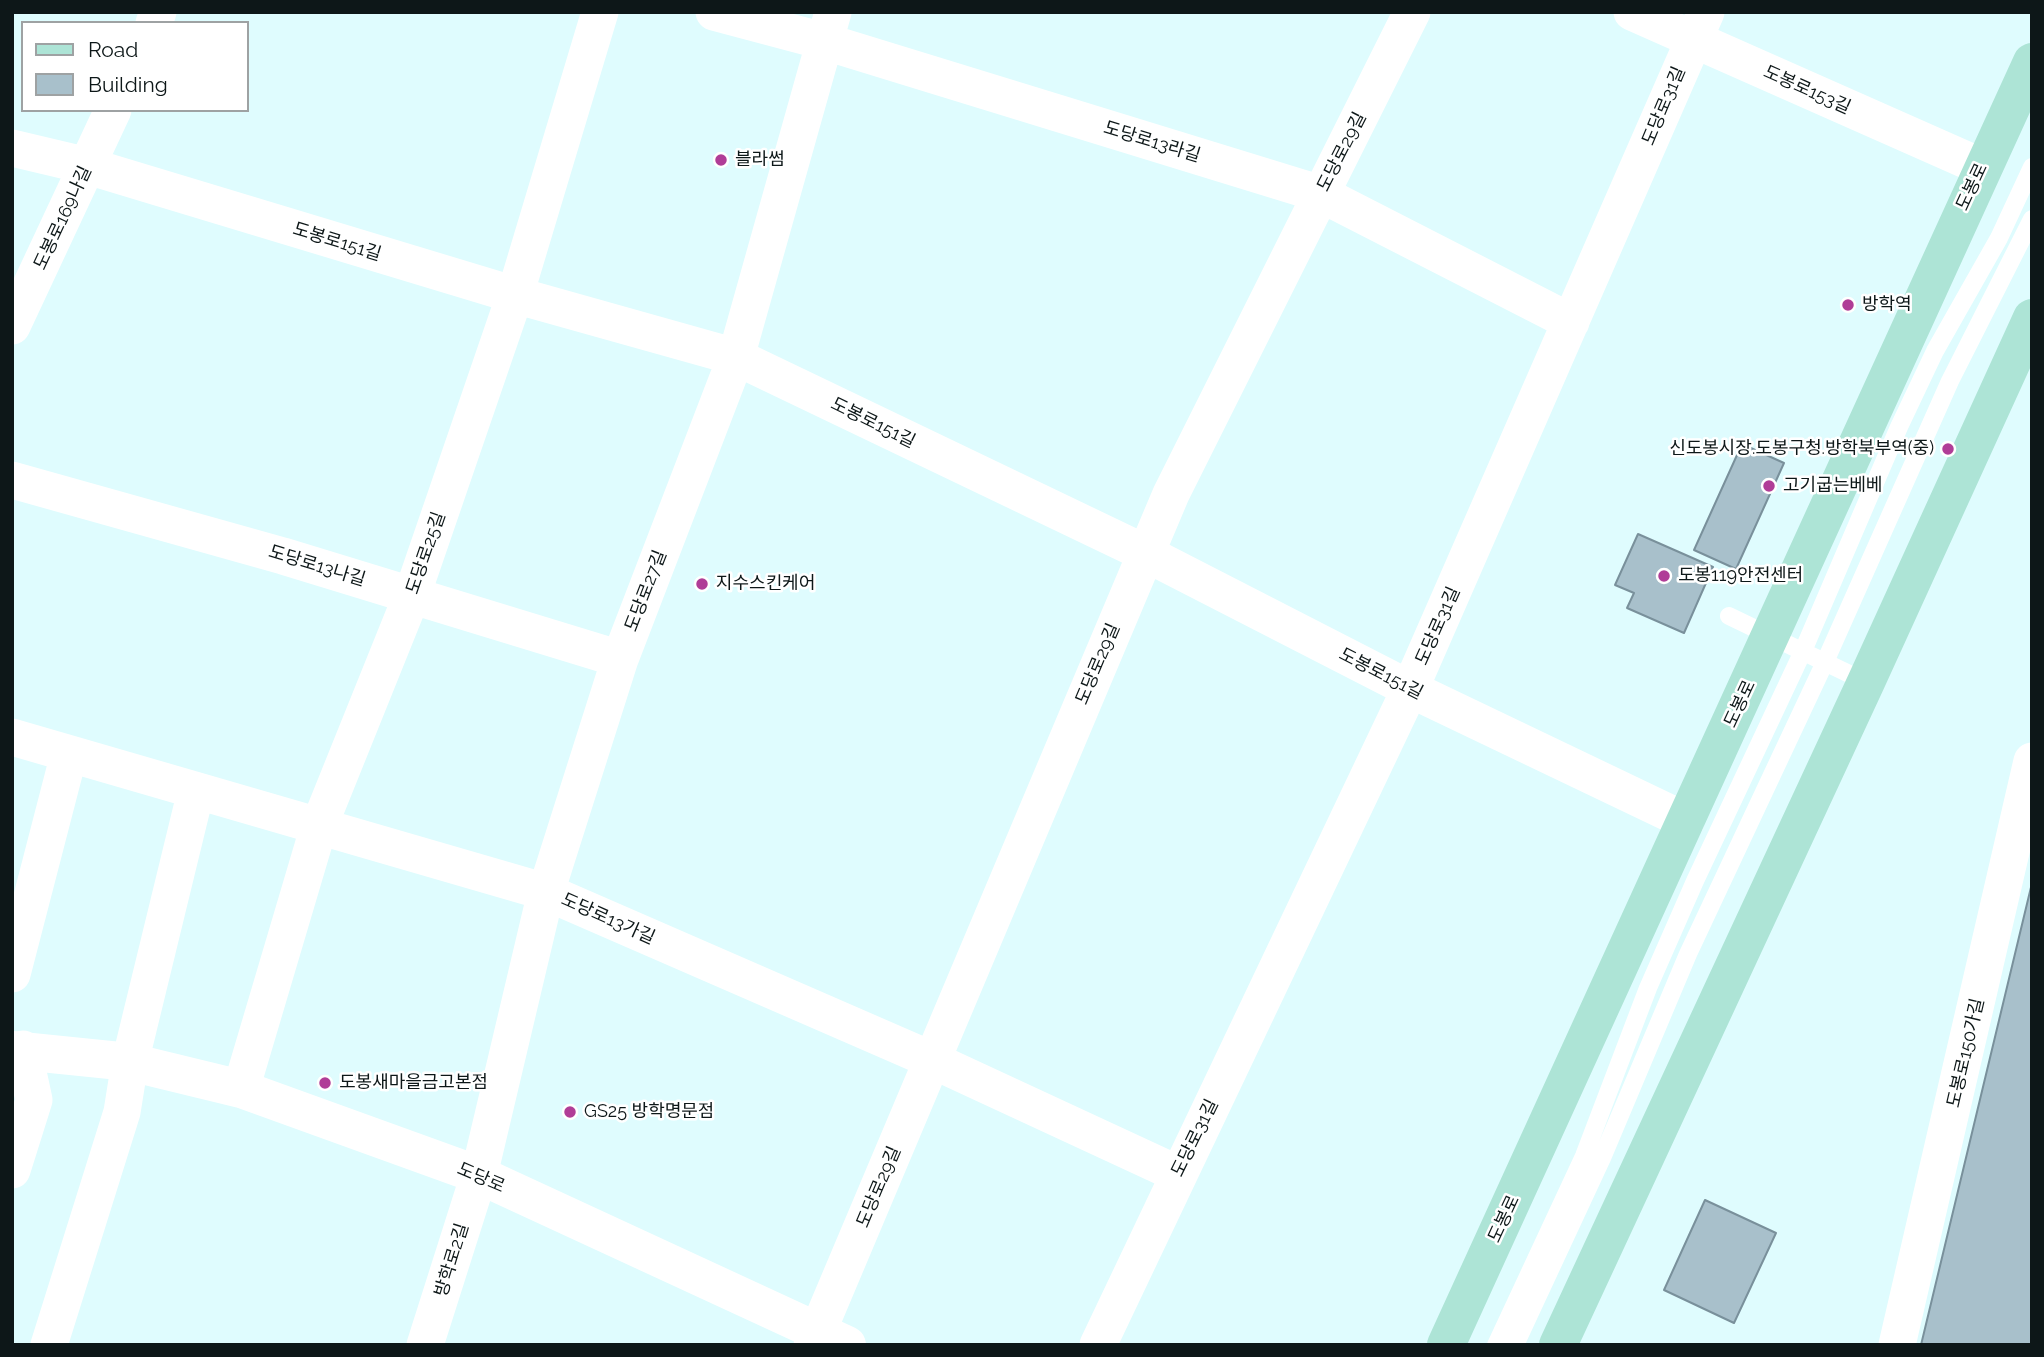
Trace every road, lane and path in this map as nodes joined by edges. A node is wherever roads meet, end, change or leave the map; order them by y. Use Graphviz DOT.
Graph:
graph roads {
  1 [pos="600,12"];
  2 [pos="714,12"];
  3 [pos="1412,12"];
  4 [pos="1632,12"];
  5 [pos="1699,26"];
  6 [pos="828,27"];
  7 [pos="2032,62"];
  8 [pos="112,112"];
  9 [pos="12,148"];
  10 [pos="88,166"];
  11 [pos="1982,167"];
  12 [pos="2032,167"];
  13 [pos="1321,194"];
  14 [pos="2032,219"];
  15 [pos="514,295"];
  16 [pos="2031,320"];
  17 [pos="1571,322"];
  18 [pos="12,326"];
  19 [pos="736,357"];
  20 [pos="12,480"];
  21 [pos="1145,553"];
  22 [pos="412,595"];
  23 [pos="1729,616"];
  24 [pos="1787,644"];
  25 [pos="620,659"];
  26 [pos="1825,662"];
  27 [pos="1867,682"];
  28 [pos="1410,689"];
  29 [pos="12,737"];
  30 [pos="69,754"];
  31 [pos="2032,761"];
  32 [pos="196,791"];
  33 [pos="1686,821"];
  34 [pos="319,827"];
  35 [pos="546,892"];
  36 [pos="12,974"];
  37 [pos="17,1049"];
  38 [pos="932,1060"];
  39 [pos="130,1062"];
  40 [pos="241,1089"];
  41 [pos="12,1170"];
  42 [pos="1178,1174"];
  43 [pos="479,1175"];
  44 [pos="826,1340"];
  45 [pos="49,1345"];
  46 [pos="425,1345"];
  47 [pos="1098,1345"];
  48 [pos="1446,1345"];
  49 [pos="1496,1345"];
  50 [pos="1516,1345"];
  51 [pos="1558,1345"];
  52 [pos="1897,1345"];
  1 -- 15 [label="street, 도당로25길"];
  2 -- 6 [label="street, 도당로13라길"];
  3 -- 13 [label="street, 도당로29길"];
  4 -- 5 [label="street, 도봉로153길"];
  5 -- 11 [label="street, 도봉로153길"];
  5 -- 17 [label="street, 도당로31길"];
  6 -- 13 [label="street, 도당로13라길"];
  6 -- 19 [label="street, 도당로27길"];
  7 -- 11 [label="main road, 도봉로"];
  8 -- 10 [label="street, 도봉로169나길"];
  9 -- 10 [label="street, 도봉로151길"];
  10 -- 15 [label="street, 도봉로151길"];
  10 -- 18 [label="street, 도봉로169나길"];
  11 -- 24 [label="main road, 도봉로"];
  12 -- 24 [label="lane"];
  13 -- 17 [label="street, 도당로13라길"];
  13 -- 21 [label="street, 도당로29길"];
  14 -- 26 [label="lane"];
  15 -- 19 [label="street, 도봉로151길"];
  15 -- 22 [label="street, 도당로25길"];
  16 -- 27 [label="main road"];
  17 -- 28 [label="street, 도당로31길"];
  19 -- 21 [label="street, 도봉로151길"];
  19 -- 25 [label="street, 도당로27길"];
  20 -- 22 [label="street, 도당로13나길"];
  21 -- 28 [label="street, 도봉로151길"];
  21 -- 38 [label="street, 도당로29길"];
  22 -- 25 [label="street, 도당로13나길"];
  22 -- 34 [label="street, 도당로25길"];
  23 -- 24 [label="lane"];
  24 -- 26 [label="lane"];
  24 -- 33 [label="main road, 도봉로"];
  24 -- 49 [label="lane"];
  25 -- 35 [label="street, 도당로27길"];
  26 -- 27 [label="lane"];
  26 -- 50 [label="lane"];
  27 -- 51 [label="main road"];
  28 -- 33 [label="street, 도봉로151길"];
  28 -- 42 [label="street, 도당로31길"];
  29 -- 30 [label="street, 도당로13가길"];
  30 -- 32 [label="street, 도당로13가길"];
  30 -- 36 [label="street"];
  31 -- 52 [label="street, 도봉로150가길"];
  32 -- 34 [label="street, 도당로13가길"];
  32 -- 39 [label="street"];
  33 -- 48 [label="main road, 도봉로"];
  34 -- 35 [label="street, 도당로13가길"];
  34 -- 40 [label="street, 도당로25길"];
  35 -- 38 [label="street, 도당로13가길"];
  35 -- 43 [label="street, 도당로27길"];
  37 -- 39 [label="main road, 도당로"];
  37 -- 41 [label="street"];
  38 -- 42 [label="street, 도당로13가길"];
  38 -- 44 [label="street, 도당로29길"];
  39 -- 40 [label="main road, 도당로"];
  39 -- 45 [label="street"];
  40 -- 43 [label="main road, 도당로"];
  42 -- 47 [label="street, 도당로31길"];
  43 -- 44 [label="main road, 도당로"];
  43 -- 46 [label="street, 방학로2길"];
}
